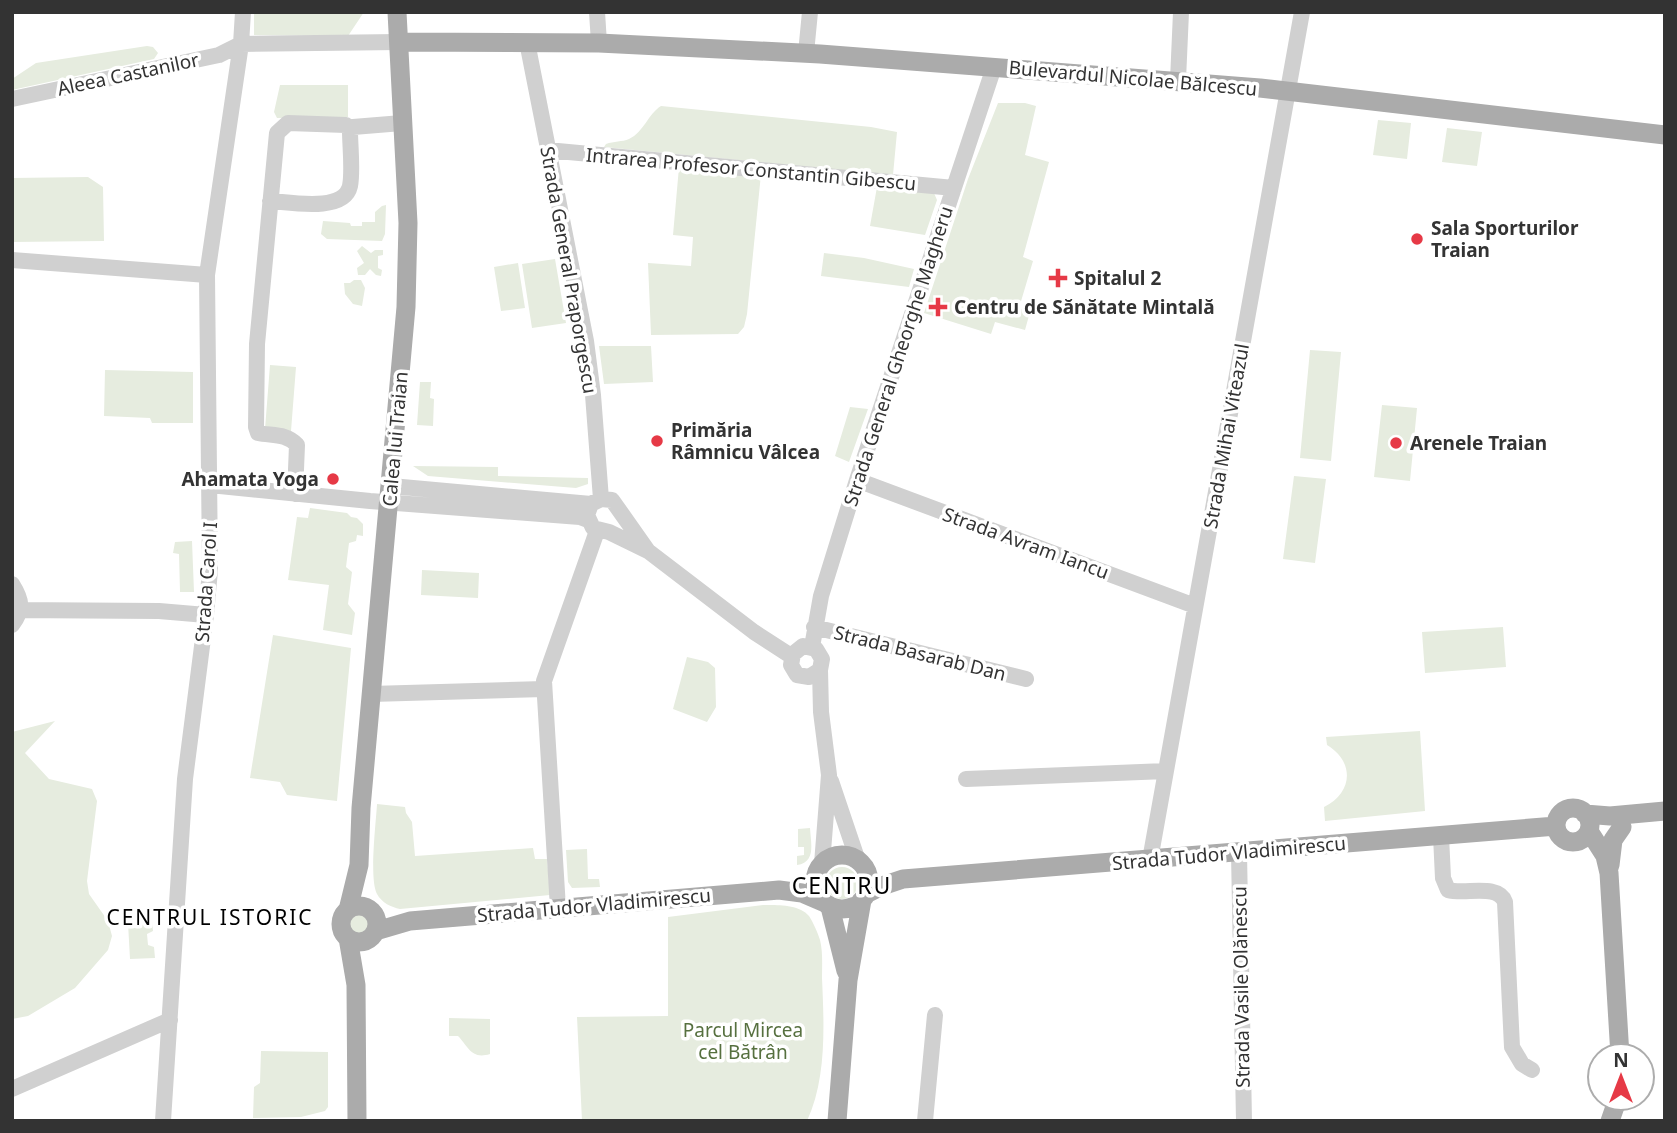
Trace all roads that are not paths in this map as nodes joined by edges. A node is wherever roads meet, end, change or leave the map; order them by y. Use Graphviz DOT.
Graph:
graph roads {
  1 [pos="243,12"];
  2 [pos="397,12"];
  3 [pos="597,12"];
  4 [pos="810,12"];
  5 [pos="1181,12"];
  6 [pos="1302,12"];
  7 [pos="399,42"];
  8 [pos="527,42"];
  9 [pos="599,43"];
  10 [pos="241,44"];
  11 [pos="806,52"];
  12 [pos="994,67"];
  13 [pos="1178,80"];
  14 [pos="1287,91"];
  15 [pos="12,99"];
  16 [pos="402,123"];
  17 [pos="346,125"];
  18 [pos="1665,135"];
  19 [pos="547,150"];
  20 [pos="954,188"];
  21 [pos="270,201"];
  22 [pos="12,260"];
  23 [pos="207,275"];
  24 [pos="856,480"];
  25 [pos="210,485"];
  26 [pos="295,494"];
  27 [pos="391,494"];
  28 [pos="620,509"];
  29 [pos="597,517"];
  30 [pos="648,551"];
  31 [pos="12,583"];
  32 [pos="1195,606"];
  33 [pos="17,610"];
  34 [pos="206,615"];
  35 [pos="12,625"];
  36 [pos="814,626"];
  37 [pos="812,647"];
  38 [pos="791,656"];
  39 [pos="813,674"];
  40 [pos="1026,679"];
  41 [pos="544,689"];
  42 [pos="371,694"];
  43 [pos="1166,771"];
  44 [pos="829,775"];
  45 [pos="966,779"];
  46 [pos="1665,811"];
  47 [pos="1665,822"];
  48 [pos="1556,826"];
  49 [pos="1622,827"];
  50 [pos="1584,829"];
  51 [pos="1441,836"];
  52 [pos="1239,853"];
  53 [pos="1150,860"];
  54 [pos="359,865"];
  55 [pos="862,865"];
  56 [pos="819,869"];
  57 [pos="1609,877"];
  58 [pos="903,879"];
  59 [pos="779,890"];
  60 [pos="864,897"];
  61 [pos="826,905"];
  62 [pos="558,908"];
  63 [pos="348,910"];
  64 [pos="372,923"];
  65 [pos="348,938"];
  66 [pos="848,980"];
  67 [pos="356,985"];
  68 [pos="935,1015"];
  69 [pos="170,1020"];
  70 [pos="1619,1042"];
  71 [pos="1532,1070"];
  72 [pos="12,1088"];
  73 [pos="163,1121"];
  74 [pos="357,1121"];
  75 [pos="837,1121"];
  76 [pos="925,1121"];
  77 [pos="1244,1121"];
  1 -- 10 [label="street, Strada Carol I"];
  2 -- 7 [label="main road, Calea lui Traian"];
  3 -- 9 [label="street"];
  4 -- 11 [label="street"];
  5 -- 13 [label="street"];
  6 -- 14 [label="street, Strada Mihai Viteazul"];
  7 -- 8 [label="main road, Bulevardul Nicolae Bălcescu"];
  7 -- 10 [label="street"];
  7 -- 16 [label="main road, Calea lui Traian"];
  8 -- 9 [label="main road, Bulevardul Nicolae Bălcescu"];
  8 -- 19 [label="street, Strada General Praporgescu"];
  9 -- 11 [label="main road, Bulevardul Nicolae Bălcescu"];
  10 -- 15 [label="street, Aleea Castanilor"];
  10 -- 23 [label="street, Strada Carol I"];
  11 -- 12 [label="main road, Bulevardul Nicolae Bălcescu"];
  12 -- 13 [label="main road, Bulevardul Nicolae Bălcescu"];
  12 -- 20 [label="street, Strada General Gheorghe Magheru"];
  13 -- 14 [label="main road, Bulevardul Nicolae Bălcescu"];
  14 -- 18 [label="main road, Bulevardul Nicolae Bălcescu"];
  14 -- 32 [label="street, Strada Mihai Viteazul"];
  16 -- 21 [label="street"];
  16 -- 27 [label="main road, Calea lui Traian"];
  17 -- 21 [label="street"];
  19 -- 20 [label="street, Intrarea Profesor Constantin Gibescu"];
  19 -- 29 [label="street, Strada General Praporgescu"];
  20 -- 24 [label="street, Strada General Gheorghe Magheru"];
  21 -- 26 [label="street"];
  22 -- 23 [label="street"];
  23 -- 25 [label="street, Strada Carol I"];
  24 -- 32 [label="street, Strada Avram Iancu"];
  24 -- 36 [label="street, Strada General Gheorghe Magheru"];
  25 -- 26 [label="street"];
  25 -- 34 [label="street, Strada Carol I"];
  26 -- 27 [label="street"];
  27 -- 29 [label="street"];
  27 -- 42 [label="main road, Calea lui Traian"];
  28 -- 29 [label="street"];
  28 -- 29 [label="street"];
  28 -- 30 [label="street"];
  29 -- 30 [label="street"];
  29 -- 41 [label="street, Strada General Praporgescu"];
  30 -- 38 [label="street"];
  31 -- 33 [label="street"];
  32 -- 43 [label="street, Strada Mihai Viteazul"];
  33 -- 34 [label="street"];
  33 -- 35 [label="street"];
  34 -- 69 [label="street, Strada Carol I"];
  36 -- 37 [label="street, Strada General Gheorghe Magheru"];
  36 -- 40 [label="street, Strada Basarab Dan"];
  37 -- 38 [label="street"];
  37 -- 39 [label="street"];
  38 -- 39 [label="street"];
  39 -- 44 [label="street"];
  41 -- 42 [label="street"];
  41 -- 62 [label="street, Strada General Praporgescu"];
  42 -- 54 [label="main road, Calea lui Traian"];
  43 -- 45 [label="street"];
  43 -- 53 [label="street, Strada Mihai Viteazul"];
  44 -- 55 [label="street"];
  44 -- 56 [label="street"];
  46 -- 50 [label="main road, Strada Tudor Vladimirescu"];
  47 -- 49 [label="main road, Strada Tudor Vladimirescu"];
  48 -- 50 [label="main road"];
  48 -- 50 [label="main road, Strada Tudor Vladimirescu"];
  48 -- 51 [label="main road, Strada Tudor Vladimirescu"];
  49 -- 50 [label="main road, Strada Tudor Vladimirescu"];
  49 -- 57 [label="main road"];
  50 -- 57 [label="main road"];
  51 -- 52 [label="main road, Strada Tudor Vladimirescu"];
  51 -- 71 [label="street"];
  52 -- 53 [label="main road, Strada Tudor Vladimirescu"];
  52 -- 77 [label="street, Strada Vasile Olănescu"];
  53 -- 58 [label="main road, Strada Tudor Vladimirescu"];
  54 -- 63 [label="main road, Calea lui Traian"];
  54 -- 64 [label="main road, Calea lui Traian"];
  55 -- 56 [label="main road"];
  55 -- 58 [label="main road, Strada Tudor Vladimirescu"];
  55 -- 60 [label="main road"];
  56 -- 59 [label="main road, Strada Tudor Vladimirescu"];
  56 -- 61 [label="main road"];
  57 -- 70 [label="main road"];
  58 -- 60 [label="main road, Strada Tudor Vladimirescu"];
  59 -- 61 [label="main road, Strada Tudor Vladimirescu"];
  59 -- 62 [label="main road, Strada Tudor Vladimirescu"];
  60 -- 61 [label="main road"];
  60 -- 66 [label="main road"];
  61 -- 66 [label="main road"];
  62 -- 64 [label="main road, Strada Tudor Vladimirescu"];
  63 -- 64 [label="main road"];
  63 -- 65 [label="main road"];
  64 -- 65 [label="main road"];
  64 -- 67 [label="main road"];
  65 -- 67 [label="main road"];
  66 -- 75 [label="main road"];
  67 -- 74 [label="main road"];
  68 -- 76 [label="street"];
  69 -- 72 [label="street"];
  69 -- 73 [label="street, Strada Carol I"];
}
